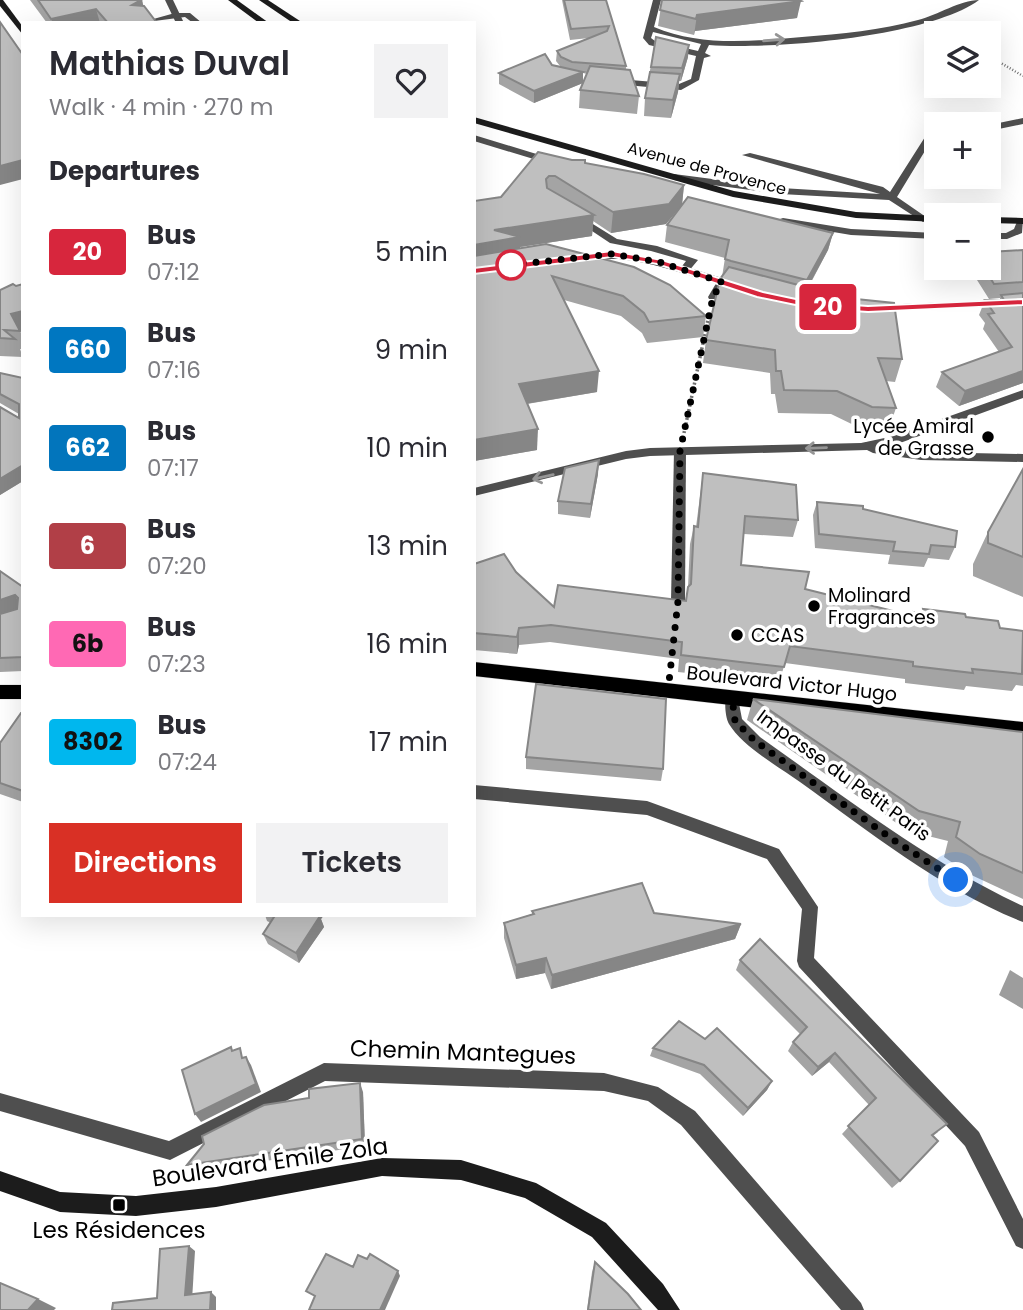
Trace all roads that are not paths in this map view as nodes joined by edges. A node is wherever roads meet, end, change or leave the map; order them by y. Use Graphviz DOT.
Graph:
graph roads {
  1 [pos="169,0"];
  2 [pos="232,0"];
  3 [pos="262,0"];
  4 [pos="657,0"];
  5 [pos="975,0"];
  6 [pos="1,4"];
  7 [pos="176,18"];
  8 [pos="156,21"];
  9 [pos="195,21"];
  10 [pos="264,21"];
  11 [pos="296,21"];
  12 [pos="650,28"];
  13 [pos="21,30"];
  14 [pos="706,43"];
  15 [pos="703,56"];
  16 [pos="610,81"];
  17 [pos="476,121"];
  18 [pos="1023,121"];
  19 [pos="1001,126"];
  20 [pos="476,139"];
  21 [pos="924,147"];
  22 [pos="747,155"];
  23 [pos="563,165"];
  24 [pos="666,176"];
  25 [pos="892,197"];
  26 [pos="568,212"];
  27 [pos="771,219"];
  28 [pos="923,219"];
  29 [pos="1001,220"];
  30 [pos="1022,221"];
  31 [pos="924,235"];
  32 [pos="1001,236"];
  33 [pos="561,259"];
  34 [pos="684,270"];
  35 [pos="722,282"];
  36 [pos="747,290"];
  37 [pos="713,297"];
  38 [pos="1023,302"];
  39 [pos="868,309"];
  40 [pos="1023,394"];
  41 [pos="861,447"];
  42 [pos="680,451"];
  43 [pos="1023,458"];
  44 [pos="476,492"];
  45 [pos="678,601"];
  46 [pos="476,668"];
  47 [pos="0,692"];
  48 [pos="21,692"];
  49 [pos="732,697"];
  50 [pos="1023,730"];
  51 [pos="476,792"];
  52 [pos="1023,914"];
  53 [pos="0,1102"];
  54 [pos="0,1181"];
  55 [pos="1023,1239"];
  56 [pos="670,1310"];
  57 [pos="854,1310"];
  1 -- 7 [label="street"];
  2 -- 10 [label="main road"];
  3 -- 11 [label="main road"];
  4 -- 12 [label="street"];
  14 -- 5 [label="street, one-way"];
  6 -- 13 [label="main road"];
  7 -- 8 [label="street"];
  7 -- 9 [label="street"];
  12 -- 14 [label="street"];
  12 -- 15 [label="street"];
  14 -- 15 [label="street"];
  15 -- 16 [label="street"];
  17 -- 24 [label="main road, Avenue de Provence"];
  18 -- 19 [label="street"];
  20 -- 23 [label="street"];
  21 -- 25 [label="street"];
  22 -- 25 [label="street"];
  24 -- 25 [label="street"];
  24 -- 28 [label="main road, Avenue de Provence"];
  25 -- 28 [label="street"];
  26 -- 34 [label="street"];
  27 -- 31 [label="street"];
  29 -- 30 [label="main road"];
  30 -- 32 [label="street"];
  33 -- 34 [label="main road"];
  34 -- 35 [label="main road"];
  35 -- 36 [label="main road"];
  35 -- 37 [label="street"];
  38 -- 39 [label="main road"];
  40 -- 41 [label="street"];
  41 -- 42 [label="street, one-way"];
  41 -- 43 [label="street"];
  42 -- 44 [label="street, one-way"];
  42 -- 45 [label="street"];
  46 -- 49 [label="main road, Boulevard Victor Hugo"];
  47 -- 48 [label="main road"];
  49 -- 50 [label="main road, Boulevard Victor Hugo"];
  49 -- 52 [label="street, Impasse du Petit Paris"];
  51 -- 55 [label="street"];
  53 -- 57 [label="street, Chemin Mantegues"];
  54 -- 56 [label="main road, Boulevard Émile Zola"];
}
